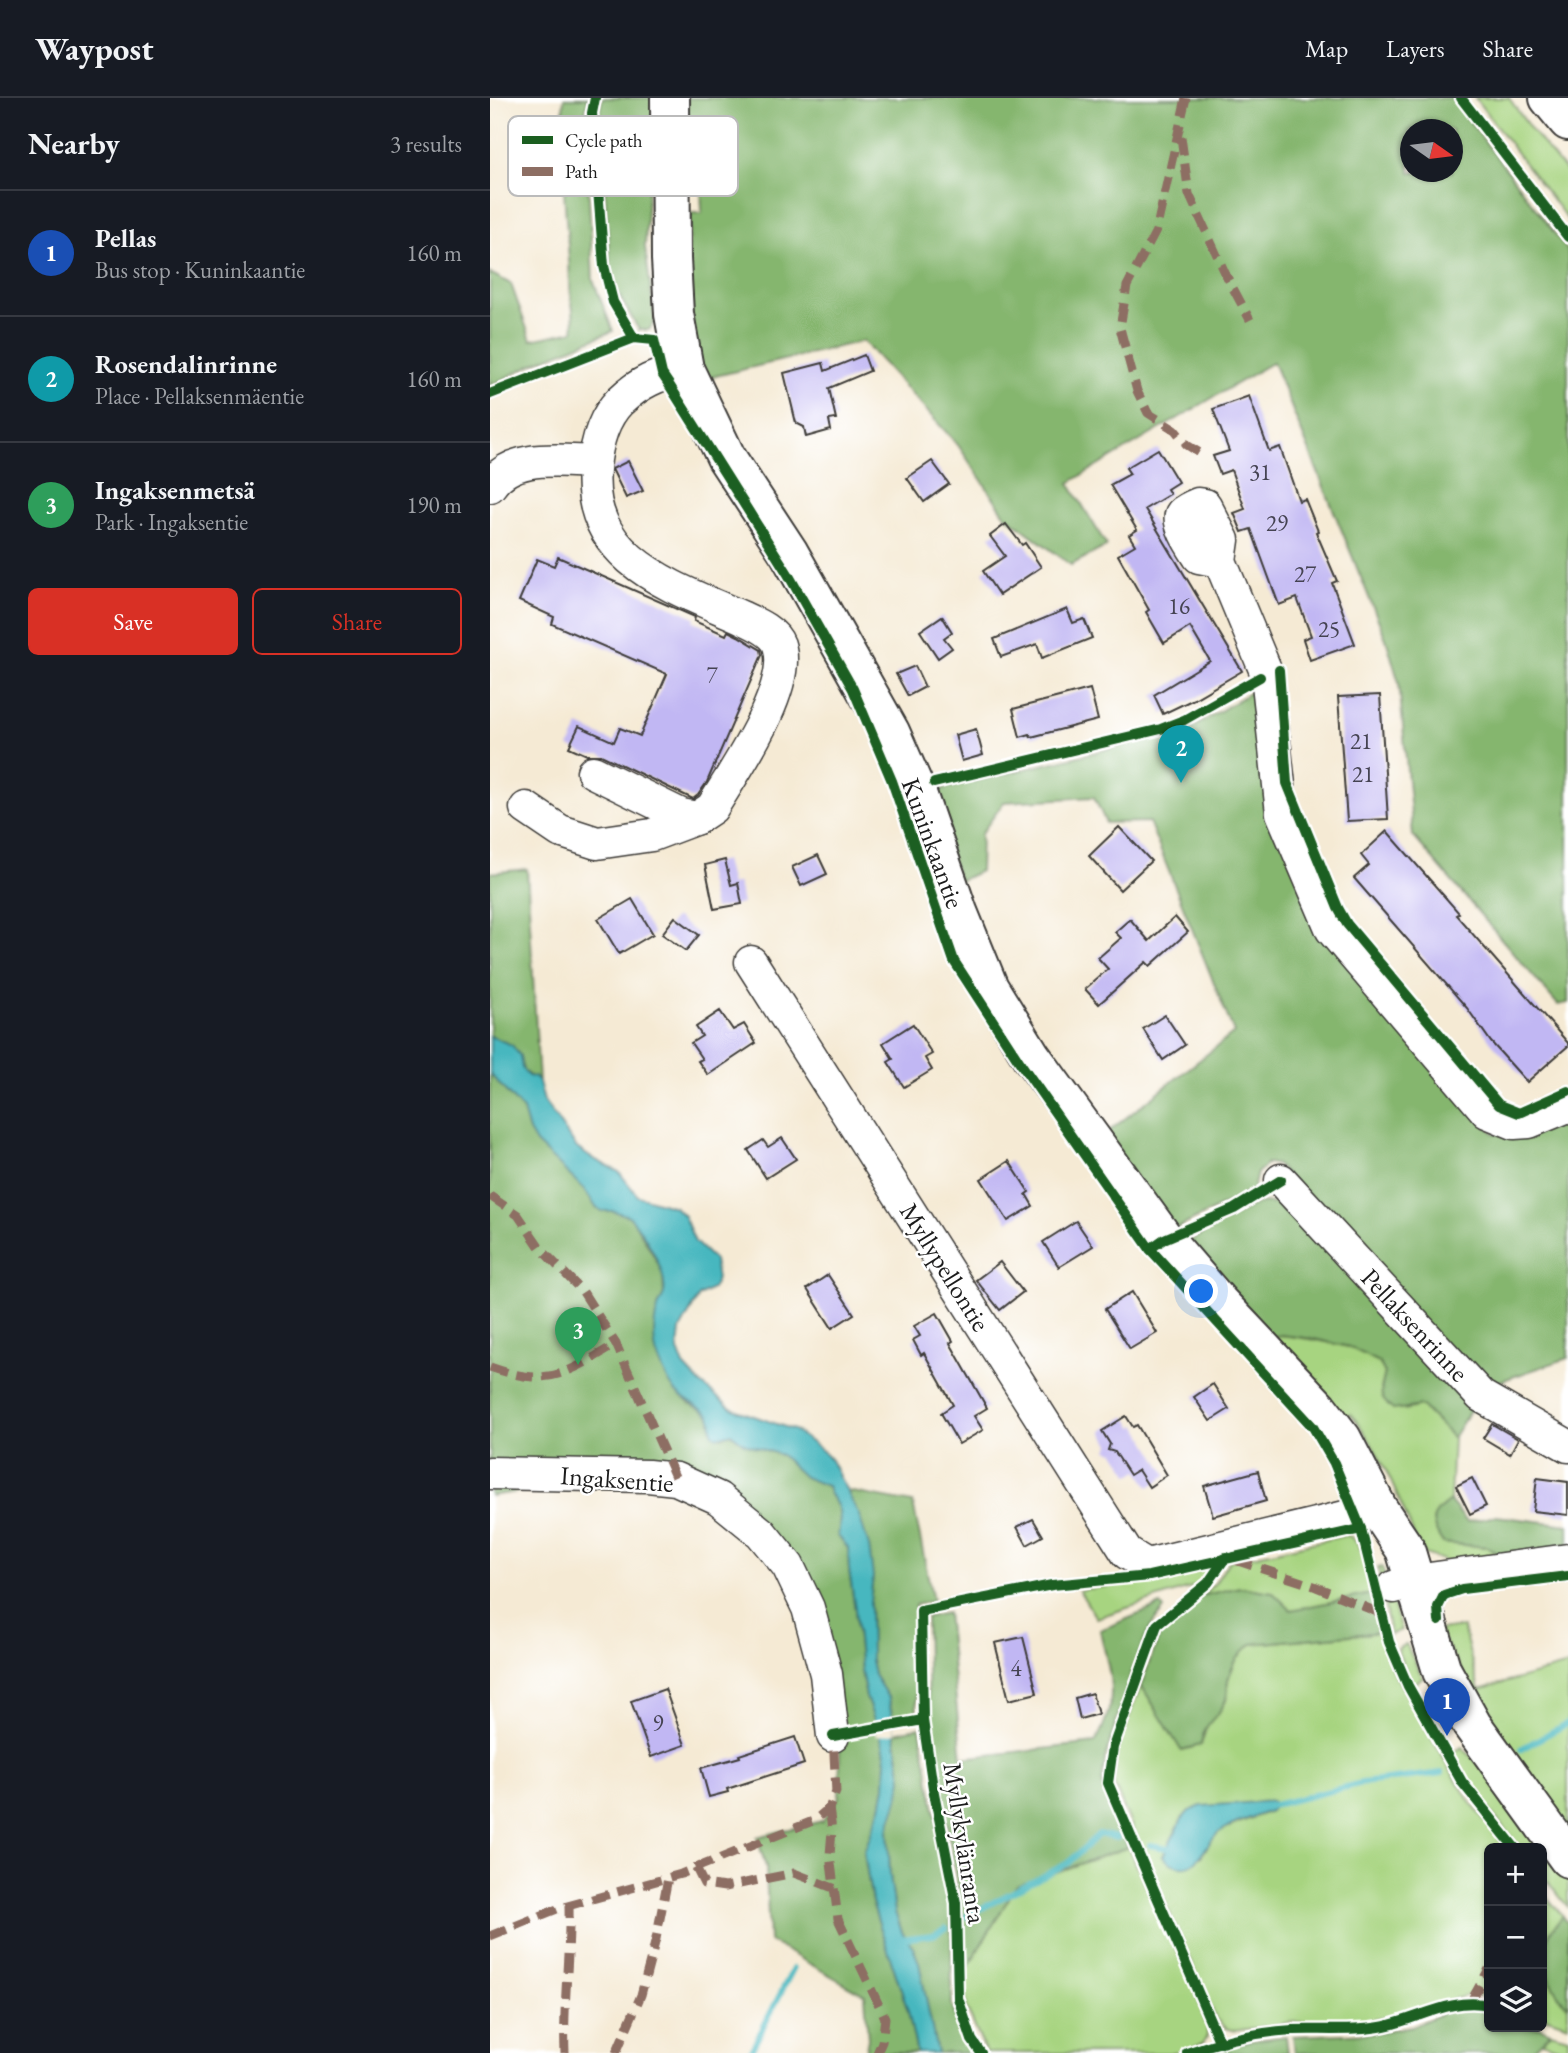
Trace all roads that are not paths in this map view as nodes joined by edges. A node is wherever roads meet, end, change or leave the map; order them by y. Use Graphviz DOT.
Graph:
graph roads {
  1 [pos="670,98"];
  2 [pos="1549,98"];
  3 [pos="670,116"];
  4 [pos="1568,121"];
  5 [pos="671,196"];
  6 [pos="684,369"];
  7 [pos="594,461"];
  8 [pos="490,486"];
  9 [pos="1220,561"];
  10 [pos="593,772"];
  11 [pos="526,808"];
  12 [pos="697,818"];
  13 [pos="751,962"];
  14 [pos="1568,1105"];
  15 [pos="1281,1180"];
  16 [pos="1568,1446"];
  17 [pos="490,1473"];
  18 [pos="1378,1509"];
  19 [pos="1568,1560"];
  20 [pos="1405,1584"];
  21 [pos="833,1736"];
  22 [pos="1568,1858"];
  1 -- 3 [label="main road, Kuninkaantie"];
  2 -- 4 [label="main road"];
  5 -- 6 [label="main road, Kuninkaantie"];
  6 -- 7 [label="street"];
  6 -- 18 [label="main road, Kuninkaantie"];
  7 -- 8 [label="street"];
  7 -- 12 [label="street"];
  9 -- 14 [label="street"];
  10 -- 12 [label="street"];
  11 -- 12 [label="street"];
  13 -- 18 [label="street, Myllypellontie"];
  15 -- 16 [label="street, Pellaksenrinne"];
  17 -- 21 [label="street, Ingaksentie"];
  18 -- 20 [label="main road, Kuninkaantie"];
  19 -- 20 [label="street"];
  20 -- 22 [label="main road, Kuninkaantie"];
}
